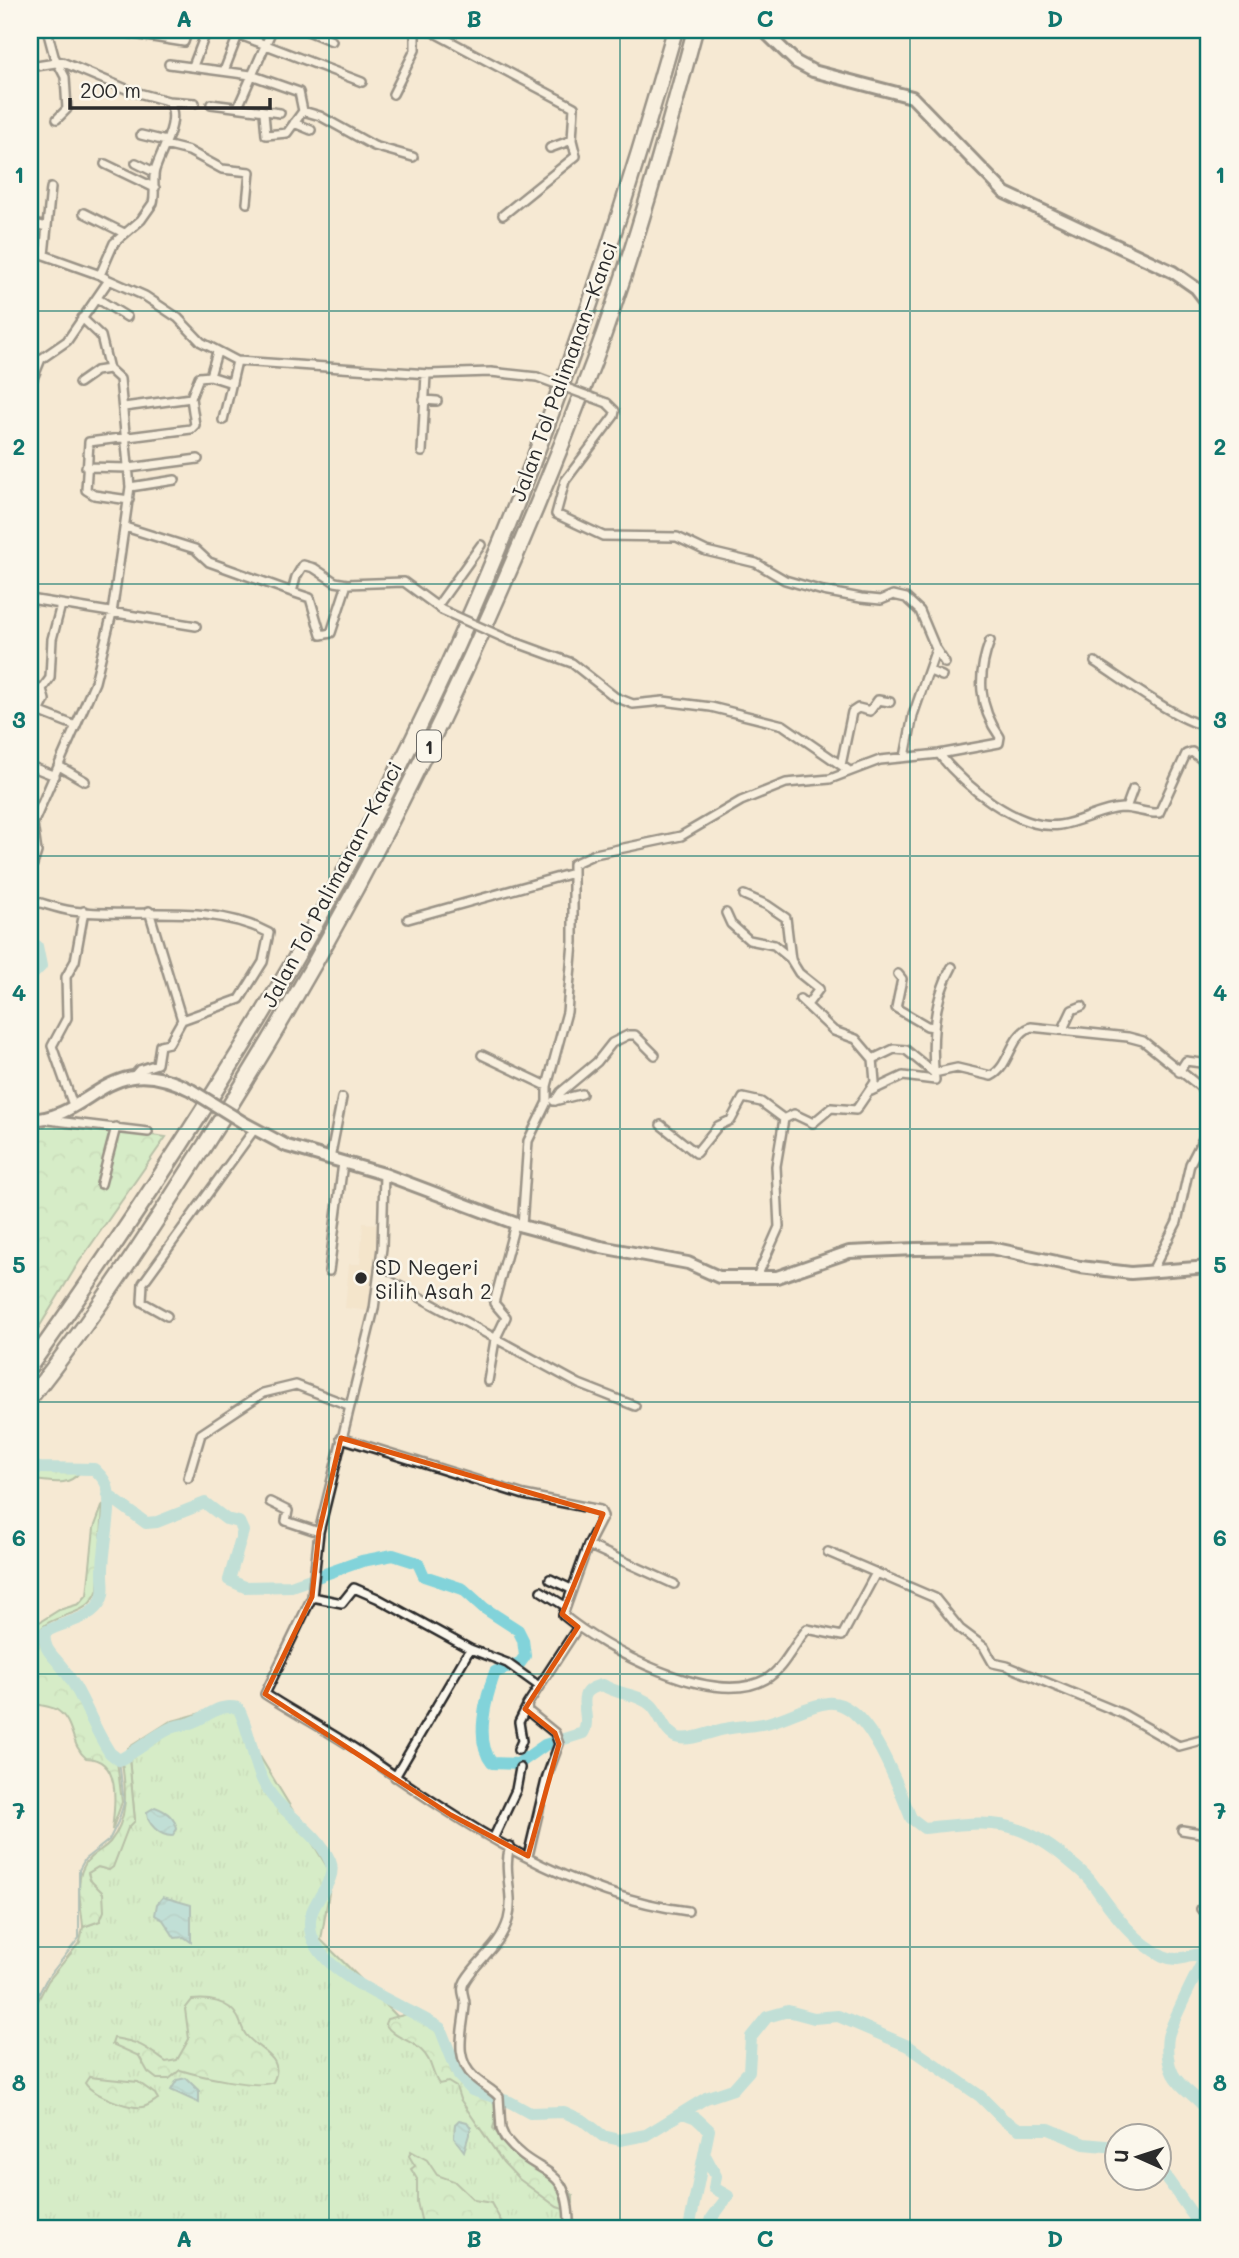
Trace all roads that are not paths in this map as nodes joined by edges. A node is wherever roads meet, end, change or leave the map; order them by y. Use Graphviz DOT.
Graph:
graph roads {
  1 [pos="47,30"];
  2 [pos="109,30"];
  3 [pos="188,30"];
  4 [pos="207,30"];
  5 [pos="227,30"];
  6 [pos="272,30"];
  7 [pos="305,30"];
  8 [pos="415,30"];
  9 [pos="429,30"];
  10 [pos="675,30"];
  11 [pos="695,30"];
  12 [pos="763,30"];
  13 [pos="145,33"];
  14 [pos="238,35"];
  15 [pos="332,41"];
  16 [pos="264,46"];
  17 [pos="56,61"];
  18 [pos="169,64"];
  19 [pos="193,66"];
  20 [pos="30,67"];
  21 [pos="224,71"];
  22 [pos="251,75"];
  23 [pos="362,82"];
  24 [pos="393,94"];
  25 [pos="168,101"];
  26 [pos="195,103"];
  27 [pos="211,104"];
  28 [pos="238,107"];
  29 [pos="303,111"];
  30 [pos="264,113"];
  31 [pos="280,113"];
  32 [pos="57,119"];
  33 [pos="294,123"];
  34 [pos="311,130"];
  35 [pos="141,135"];
  36 [pos="572,140"];
  37 [pos="165,143"];
  38 [pos="550,148"];
  39 [pos="413,157"];
  40 [pos="136,163"];
  41 [pos="104,164"];
  42 [pos="154,172"];
  43 [pos="51,187"];
  44 [pos="155,188"];
  45 [pos="247,203"];
  46 [pos="84,213"];
  47 [pos="503,215"];
  48 [pos="30,223"];
  49 [pos="47,227"];
  50 [pos="124,233"];
  51 [pos="30,250"];
  52 [pos="44,255"];
  53 [pos="100,275"];
  54 [pos="108,280"];
  55 [pos="98,299"];
  56 [pos="1209,304"];
  57 [pos="127,317"];
  58 [pos="82,318"];
  59 [pos="217,352"];
  60 [pos="237,361"];
  61 [pos="109,369"];
  62 [pos="426,373"];
  63 [pos="210,376"];
  64 [pos="79,383"];
  65 [pos="232,383"];
  66 [pos="30,386"];
  67 [pos="191,398"];
  68 [pos="424,400"];
  69 [pos="437,401"];
  70 [pos="124,407"];
  71 [pos="223,420"];
  72 [pos="128,438"];
  73 [pos="422,452"];
  74 [pos="198,459"];
  75 [pos="86,467"];
  76 [pos="129,468"];
  77 [pos="174,480"];
  78 [pos="130,487"];
  79 [pos="129,500"];
  80 [pos="125,527"];
  81 [pos="481,544"];
  82 [pos="347,584"];
  83 [pos="292,592"];
  84 [pos="30,599"];
  85 [pos="61,604"];
  86 [pos="440,607"];
  87 [pos="112,613"];
  88 [pos="197,626"];
  89 [pos="990,640"];
  90 [pos="936,649"];
  91 [pos="1095,662"];
  92 [pos="945,663"];
  93 [pos="930,671"];
  94 [pos="942,676"];
  95 [pos="890,702"];
  96 [pos="30,712"];
  97 [pos="39,712"];
  98 [pos="1209,725"];
  99 [pos="76,726"];
  100 [pos="939,754"];
  101 [pos="905,757"];
  102 [pos="841,765"];
  103 [pos="1209,765"];
  104 [pos="30,766"];
  105 [pos="59,766"];
  106 [pos="848,770"];
  107 [pos="54,776"];
  108 [pos="85,781"];
  109 [pos="1133,789"];
  110 [pos="1126,808"];
  111 [pos="30,873"];
  112 [pos="573,873"];
  113 [pos="744,895"];
  114 [pos="30,900"];
  115 [pos="85,911"];
  116 [pos="149,911"];
  117 [pos="726,912"];
  118 [pos="408,919"];
  119 [pos="791,960"];
  120 [pos="952,967"];
  121 [pos="898,974"];
  122 [pos="1082,1006"];
  123 [pos="182,1020"];
  124 [pos="934,1027"];
  125 [pos="1063,1029"];
  126 [pos="482,1055"];
  127 [pos="655,1055"];
  128 [pos="873,1059"];
  129 [pos="1209,1064"];
  130 [pos="1179,1072"];
  131 [pos="934,1073"];
  132 [pos="133,1077"];
  133 [pos="547,1086"];
  134 [pos="870,1092"];
  135 [pos="582,1094"];
  136 [pos="1209,1094"];
  137 [pos="342,1098"];
  138 [pos="551,1102"];
  139 [pos="73,1105"];
  140 [pos="784,1119"];
  141 [pos="33,1120"];
  142 [pos="661,1125"];
  143 [pos="116,1127"];
  144 [pos="1209,1127"];
  145 [pos="254,1130"];
  146 [pos="148,1132"];
  147 [pos="330,1159"];
  148 [pos="343,1163"];
  149 [pos="384,1174"];
  150 [pos="101,1184"];
  151 [pos="518,1225"];
  152 [pos="1209,1267"];
  153 [pos="329,1271"];
  154 [pos="1152,1271"];
  155 [pos="379,1275"];
  156 [pos="756,1280"];
  157 [pos="167,1316"];
  158 [pos="495,1340"];
  159 [pos="30,1366"];
  160 [pos="488,1381"];
  161 [pos="30,1398"];
  162 [pos="348,1405"];
  163 [pos="635,1406"];
  164 [pos="341,1438"];
  165 [pos="188,1478"];
  166 [pos="270,1502"];
  167 [pos="319,1532"];
  168 [pos="588,1545"];
  169 [pos="828,1552"];
  170 [pos="876,1573"];
  171 [pos="550,1579"];
  172 [pos="674,1584"];
  173 [pos="572,1590"];
  174 [pos="541,1591"];
  175 [pos="312,1597"];
  176 [pos="565,1606"];
  177 [pos="578,1627"];
  178 [pos="470,1649"];
  179 [pos="539,1686"];
  180 [pos="527,1705"];
  181 [pos="1209,1738"];
  182 [pos="518,1750"];
  183 [pos="520,1768"];
  184 [pos="395,1777"];
  185 [pos="1209,1827"];
  186 [pos="1182,1830"];
  187 [pos="494,1837"];
  188 [pos="510,1846"];
  189 [pos="528,1856"];
  190 [pos="688,1911"];
  191 [pos="569,2228"];
  1 -- 17 [label="street"];
  2 -- 13 [label="street"];
  3 -- 13 [label="street"];
  4 -- 19 [label="street"];
  5 -- 14 [label="street"];
  6 -- 16 [label="street"];
  7 -- 15 [label="street"];
  8 -- 24 [label="street"];
  9 -- 36 [label="street"];
  10 -- 159 [label="highway, Jalan Tol Palimanan–Kanci / 1"];
  11 -- 161 [label="highway, Jalan Tol Palimanan–Kanci / 1"];
  12 -- 56 [label="street"];
  14 -- 16 [label="street"];
  14 -- 21 [label="street"];
  16 -- 22 [label="street"];
  16 -- 23 [label="street"];
  17 -- 20 [label="street"];
  17 -- 25 [label="street"];
  17 -- 32 [label="street"];
  18 -- 19 [label="street"];
  19 -- 21 [label="street"];
  21 -- 22 [label="street"];
  22 -- 28 [label="street"];
  22 -- 29 [label="street"];
  25 -- 26 [label="street"];
  25 -- 37 [label="street"];
  27 -- 28 [label="street"];
  28 -- 30 [label="street"];
  29 -- 33 [label="street"];
  29 -- 39 [label="street"];
  30 -- 31 [label="street"];
  30 -- 33 [label="street"];
  33 -- 34 [label="street"];
  35 -- 37 [label="street"];
  36 -- 38 [label="street"];
  36 -- 47 [label="street"];
  37 -- 42 [label="street"];
  37 -- 45 [label="street"];
  40 -- 42 [label="street"];
  41 -- 44 [label="street"];
  42 -- 44 [label="street"];
  43 -- 49 [label="street"];
  44 -- 50 [label="street"];
  46 -- 50 [label="street"];
  48 -- 49 [label="street"];
  49 -- 52 [label="street"];
  50 -- 53 [label="street"];
  51 -- 52 [label="street"];
  52 -- 53 [label="street"];
  53 -- 54 [label="street"];
  54 -- 55 [label="street"];
  54 -- 59 [label="street"];
  55 -- 57 [label="street"];
  55 -- 58 [label="street"];
  58 -- 61 [label="street"];
  58 -- 66 [label="street"];
  59 -- 60 [label="street"];
  59 -- 63 [label="street"];
  60 -- 62 [label="street"];
  60 -- 65 [label="street"];
  61 -- 64 [label="street"];
  61 -- 70 [label="street"];
  62 -- 68 [label="street"];
  62 -- 90 [label="street, bridge"];
  63 -- 65 [label="street"];
  63 -- 67 [label="street"];
  65 -- 71 [label="street"];
  67 -- 70 [label="street"];
  67 -- 72 [label="street"];
  68 -- 69 [label="street"];
  68 -- 73 [label="street"];
  70 -- 72 [label="street"];
  72 -- 75 [label="street"];
  72 -- 76 [label="street"];
  74 -- 76 [label="street"];
  75 -- 76 [label="street"];
  75 -- 79 [label="street"];
  76 -- 78 [label="street"];
  77 -- 78 [label="street"];
  78 -- 79 [label="street"];
  79 -- 80 [label="street"];
  80 -- 83 [label="street"];
  80 -- 87 [label="street"];
  81 -- 86 [label="street"];
  82 -- 83 [label="street"];
  82 -- 83 [label="street"];
  82 -- 86 [label="street"];
  84 -- 85 [label="street"];
  85 -- 87 [label="street"];
  85 -- 97 [label="street"];
  86 -- 102 [label="street, bridge"];
  87 -- 88 [label="street"];
  87 -- 99 [label="street"];
  89 -- 100 [label="street"];
  90 -- 92 [label="street"];
  90 -- 93 [label="street"];
  91 -- 98 [label="street"];
  93 -- 94 [label="street"];
  93 -- 101 [label="street"];
  95 -- 102 [label="street"];
  96 -- 97 [label="street"];
  97 -- 99 [label="street"];
  99 -- 105 [label="street"];
  100 -- 101 [label="street"];
  100 -- 110 [label="street"];
  101 -- 106 [label="street"];
  102 -- 106 [label="street"];
  103 -- 110 [label="street"];
  104 -- 107 [label="street"];
  105 -- 107 [label="street"];
  105 -- 108 [label="street"];
  106 -- 112 [label="street"];
  107 -- 111 [label="street"];
  109 -- 110 [label="street"];
  112 -- 118 [label="street"];
  112 -- 133 [label="street"];
  113 -- 119 [label="street"];
  114 -- 115 [label="street"];
  115 -- 116 [label="street"];
  115 -- 139 [label="street"];
  116 -- 123 [label="street"];
  116 -- 123 [label="street"];
  117 -- 119 [label="street"];
  119 -- 128 [label="street"];
  120 -- 124 [label="street"];
  121 -- 124 [label="street"];
  122 -- 125 [label="street"];
  123 -- 132 [label="street"];
  124 -- 131 [label="street"];
  125 -- 130 [label="street"];
  125 -- 131 [label="street"];
  126 -- 133 [label="street"];
  127 -- 138 [label="street"];
  128 -- 131 [label="street"];
  128 -- 134 [label="street"];
  129 -- 130 [label="street"];
  130 -- 136 [label="street"];
  131 -- 134 [label="street"];
  132 -- 139 [label="street"];
  132 -- 145 [label="street, bridge"];
  133 -- 138 [label="street"];
  134 -- 140 [label="street"];
  135 -- 138 [label="street"];
  137 -- 147 [label="street"];
  138 -- 151 [label="street"];
  139 -- 141 [label="street"];
  140 -- 142 [label="street"];
  140 -- 156 [label="street"];
  141 -- 143 [label="street"];
  143 -- 146 [label="street"];
  143 -- 150 [label="street"];
  144 -- 154 [label="street"];
  145 -- 147 [label="street"];
  145 -- 157 [label="street"];
  147 -- 148 [label="street"];
  148 -- 149 [label="street"];
  148 -- 153 [label="street"];
  149 -- 151 [label="street"];
  149 -- 155 [label="street"];
  151 -- 156 [label="street"];
  151 -- 158 [label="street"];
  152 -- 154 [label="street"];
  154 -- 156 [label="street"];
  155 -- 158 [label="street"];
  155 -- 162 [label="street"];
  158 -- 160 [label="street"];
  158 -- 163 [label="street"];
  162 -- 164 [label="street"];
  162 -- 165 [label="street"];
  164 -- 167 [label="street"];
  164 -- 168 [label="street"];
  166 -- 167 [label="street"];
  167 -- 175 [label="street"];
  168 -- 172 [label="street"];
  168 -- 173 [label="street"];
  169 -- 170 [label="street"];
  170 -- 177 [label="street"];
  170 -- 181 [label="street"];
  171 -- 173 [label="street"];
  173 -- 176 [label="street"];
  174 -- 176 [label="street"];
  175 -- 178 [label="street"];
  175 -- 184 [label="street"];
  176 -- 177 [label="street"];
  177 -- 179 [label="street"];
  178 -- 179 [label="street"];
  178 -- 184 [label="street"];
  179 -- 180 [label="street"];
  180 -- 182 [label="street"];
  180 -- 189 [label="street"];
  183 -- 187 [label="street"];
  184 -- 187 [label="street"];
  185 -- 186 [label="street"];
  187 -- 188 [label="street"];
  188 -- 189 [label="street"];
  188 -- 191 [label="street"];
  189 -- 190 [label="street"];
}
